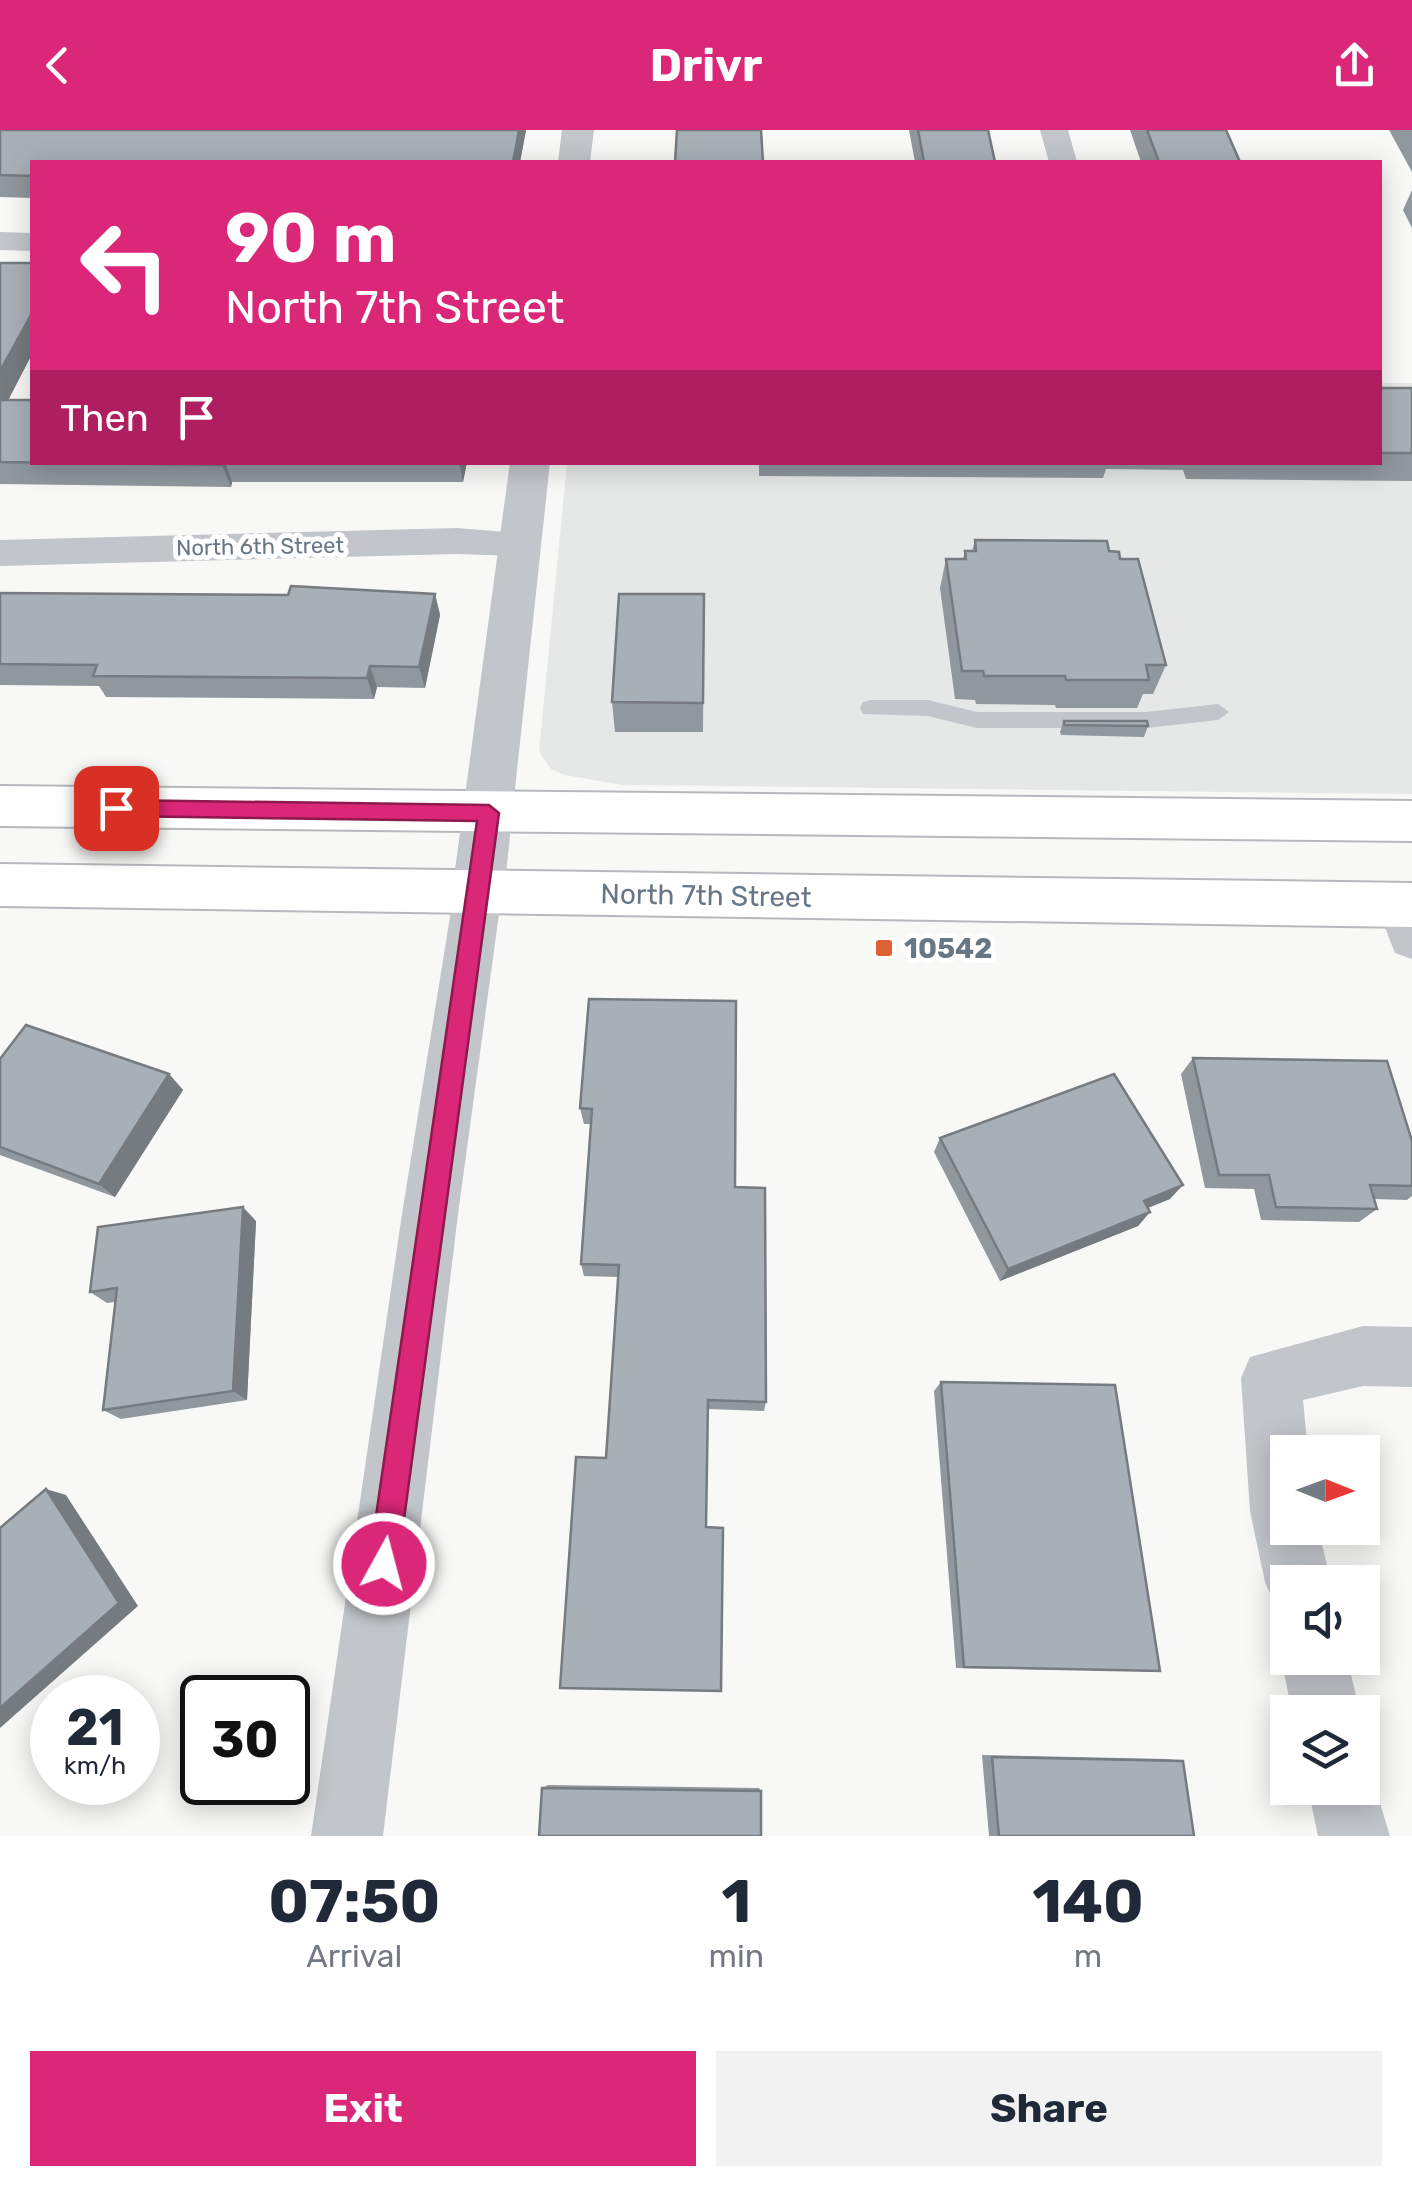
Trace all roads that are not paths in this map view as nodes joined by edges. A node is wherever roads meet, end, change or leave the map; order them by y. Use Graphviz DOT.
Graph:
graph roads {
  1 [pos="578,130"];
  2 [pos="1054,130"];
  3 [pos="574,160"];
  4 [pos="1062,160"];
  5 [pos="0,241"];
  6 [pos="30,242"];
  7 [pos="530,465"];
  8 [pos="520,543"];
  9 [pos="0,553"];
  10 [pos="871,708"];
  11 [pos="1218,712"];
  12 [pos="0,806"];
  13 [pos="489,813"];
  14 [pos="1412,821"];
  15 [pos="0,885"];
  16 [pos="478,892"];
  17 [pos="1408,916"];
  18 [pos="1412,1358"];
  19 [pos="1294,1565"];
  20 [pos="1347,1805"];
  21 [pos="347,1836"];
  22 [pos="1354,1836"];
  1 -- 3 [label="street"];
  2 -- 4 [label="street"];
  5 -- 6 [label="street"];
  7 -- 8 [label="street"];
  8 -- 9 [label="street, North 6th Street"];
  8 -- 13 [label="street"];
  10 -- 11 [label="lane"];
  12 -- 13 [label="main road"];
  13 -- 14 [label="main road"];
  13 -- 16 [label="street"];
  15 -- 16 [label="main road, North 7th Street"];
  16 -- 17 [label="main road, North 7th Street"];
  16 -- 21 [label="street"];
  18 -- 19 [label="street"];
  20 -- 22 [label="street"];
}
